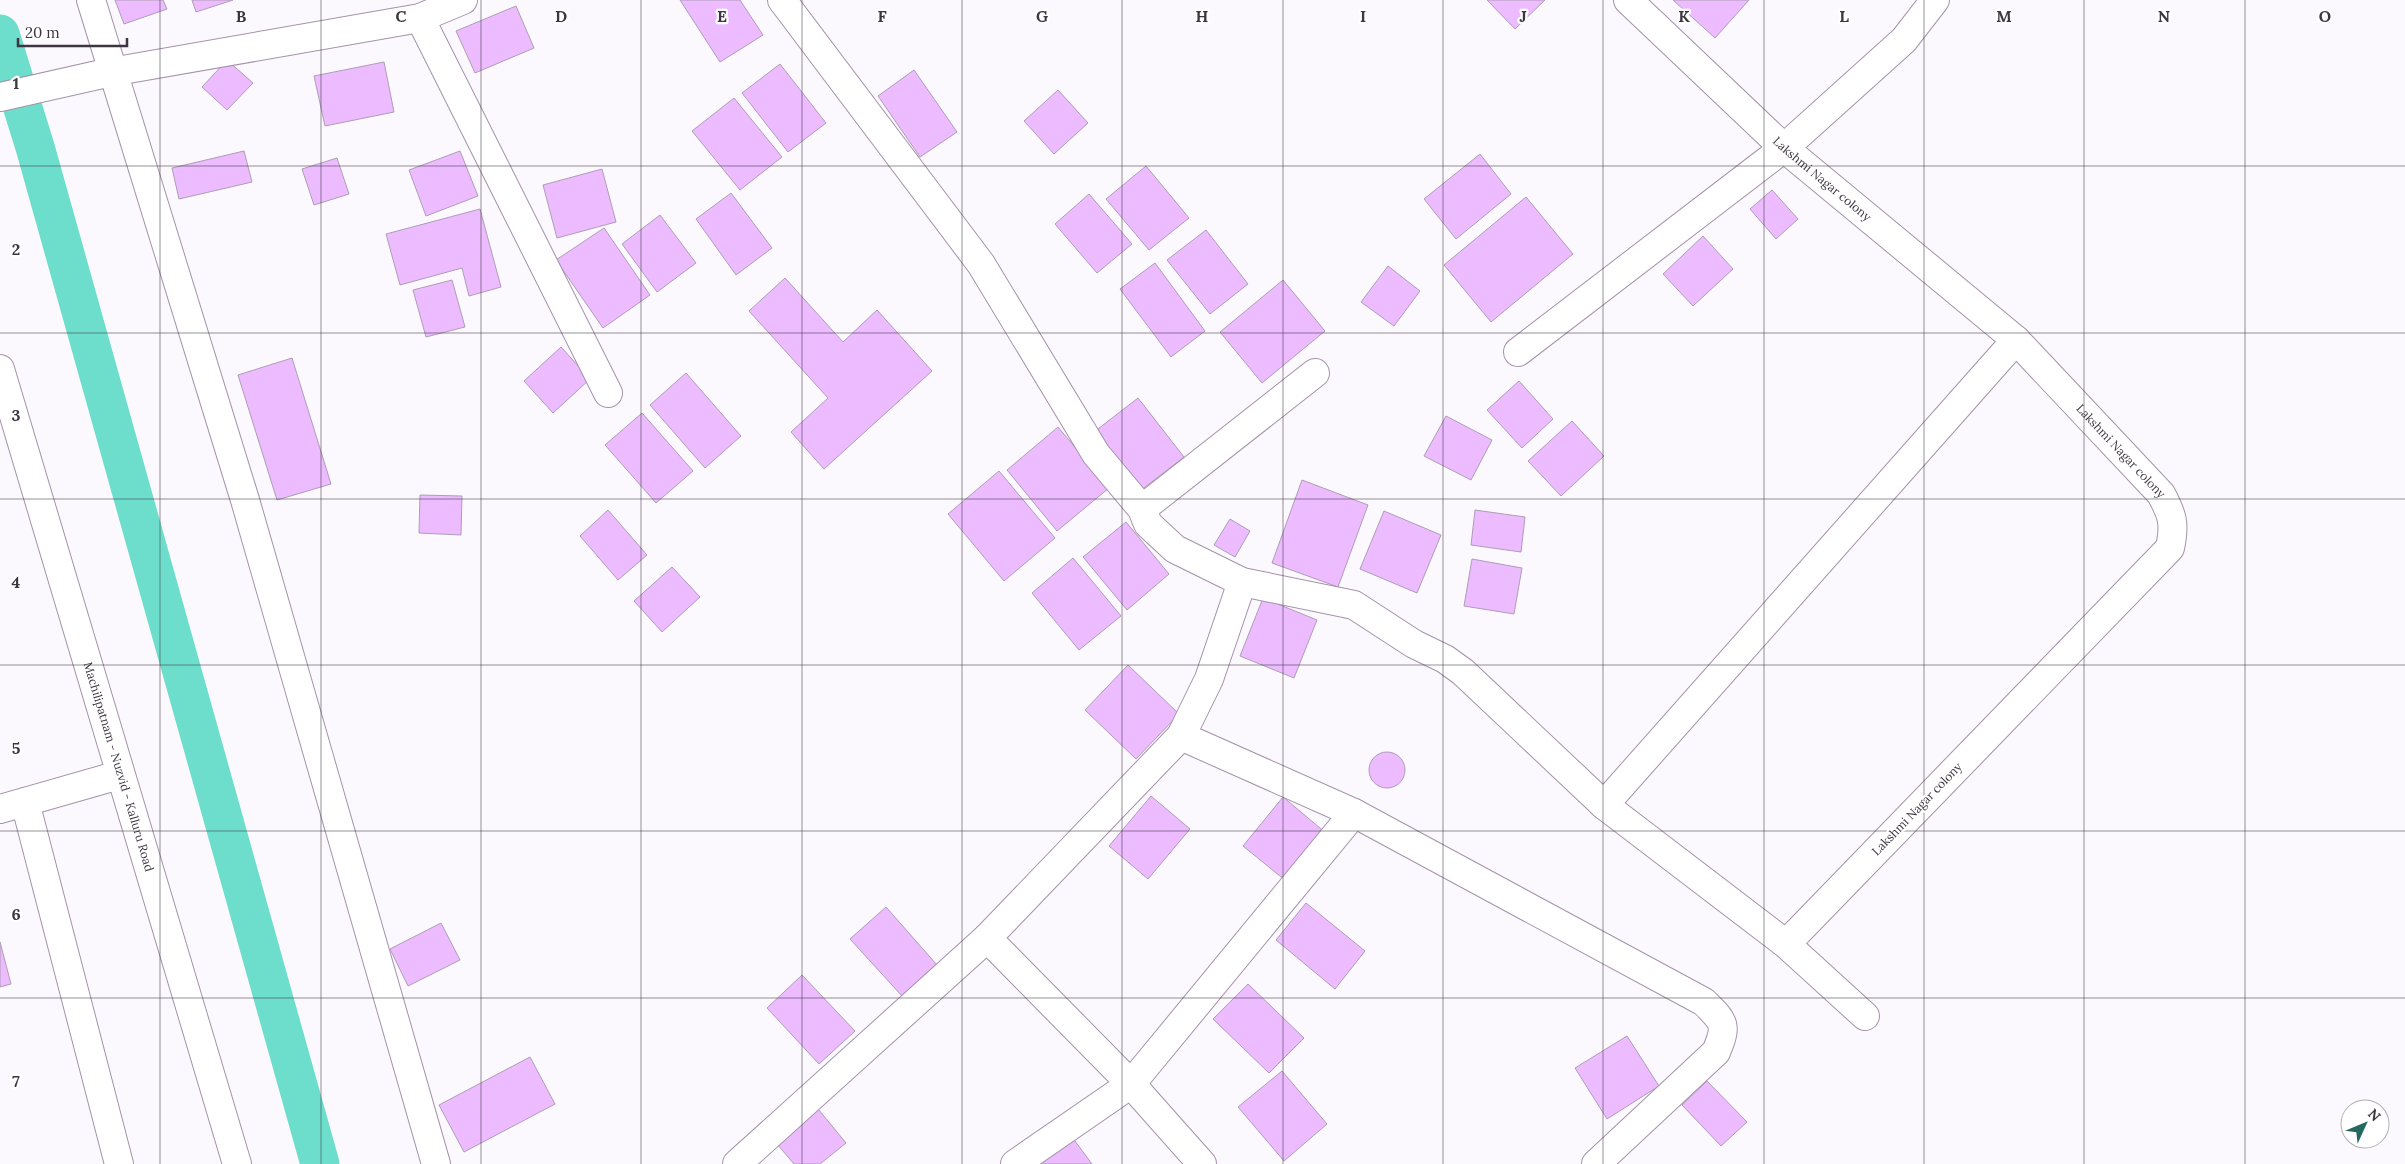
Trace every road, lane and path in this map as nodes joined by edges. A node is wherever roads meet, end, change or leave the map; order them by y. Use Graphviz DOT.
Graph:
graph roads {
  1 [pos="90,0"];
  2 [pos="463,0"];
  3 [pos="782,0"];
  4 [pos="1628,0"];
  5 [pos="1935,0"];
  6 [pos="420,18"];
  7 [pos="107,74"];
  8 [pos="12,94"];
  9 [pos="1784,148"];
  10 [pos="2016,340"];
  11 [pos="1518,352"];
  12 [pos="0,369"];
  13 [pos="1315,373"];
  14 [pos="608,393"];
  15 [pos="1142,509"];
  16 [pos="1242,582"];
  17 [pos="1181,736"];
  18 [pos="120,775"];
  19 [pos="15,802"];
  20 [pos="1604,805"];
  21 [pos="1354,813"];
  22 [pos="986,938"];
  23 [pos="1786,944"];
  24 [pos="1865,1016"];
  25 [pos="1131,1084"];
  26 [pos="119,1164"];
  27 [pos="237,1164"];
  28 [pos="436,1164"];
  29 [pos="737,1164"];
  30 [pos="1015,1164"];
  31 [pos="1202,1164"];
  32 [pos="1596,1164"];
  1 -- 7 [label="main road"];
  2 -- 6 [label="main road"];
  3 -- 15 [label="main road"];
  4 -- 9 [label="main road, Lakshmi Nagar colony"];
  5 -- 9 [label="main road"];
  6 -- 7 [label="main road"];
  6 -- 14 [label="main road"];
  7 -- 8 [label="main road"];
  7 -- 28 [label="main road"];
  9 -- 10 [label="main road, Lakshmi Nagar colony"];
  9 -- 11 [label="main road"];
  10 -- 20 [label="main road"];
  10 -- 23 [label="main road, Lakshmi Nagar colony"];
  12 -- 18 [label="main road, Machilipatnam - Nuzvid - Kalluru Road"];
  13 -- 15 [label="main road"];
  15 -- 16 [label="main road"];
  16 -- 17 [label="main road"];
  16 -- 20 [label="main road"];
  17 -- 21 [label="main road"];
  17 -- 22 [label="main road"];
  18 -- 19 [label="main road"];
  18 -- 27 [label="main road, Machilipatnam - Nuzvid - Kalluru Road"];
  19 -- 26 [label="main road"];
  20 -- 23 [label="main road"];
  21 -- 25 [label="main road"];
  21 -- 32 [label="main road"];
  22 -- 25 [label="main road"];
  22 -- 29 [label="main road"];
  23 -- 24 [label="main road"];
  25 -- 30 [label="main road"];
  25 -- 31 [label="main road"];
}
